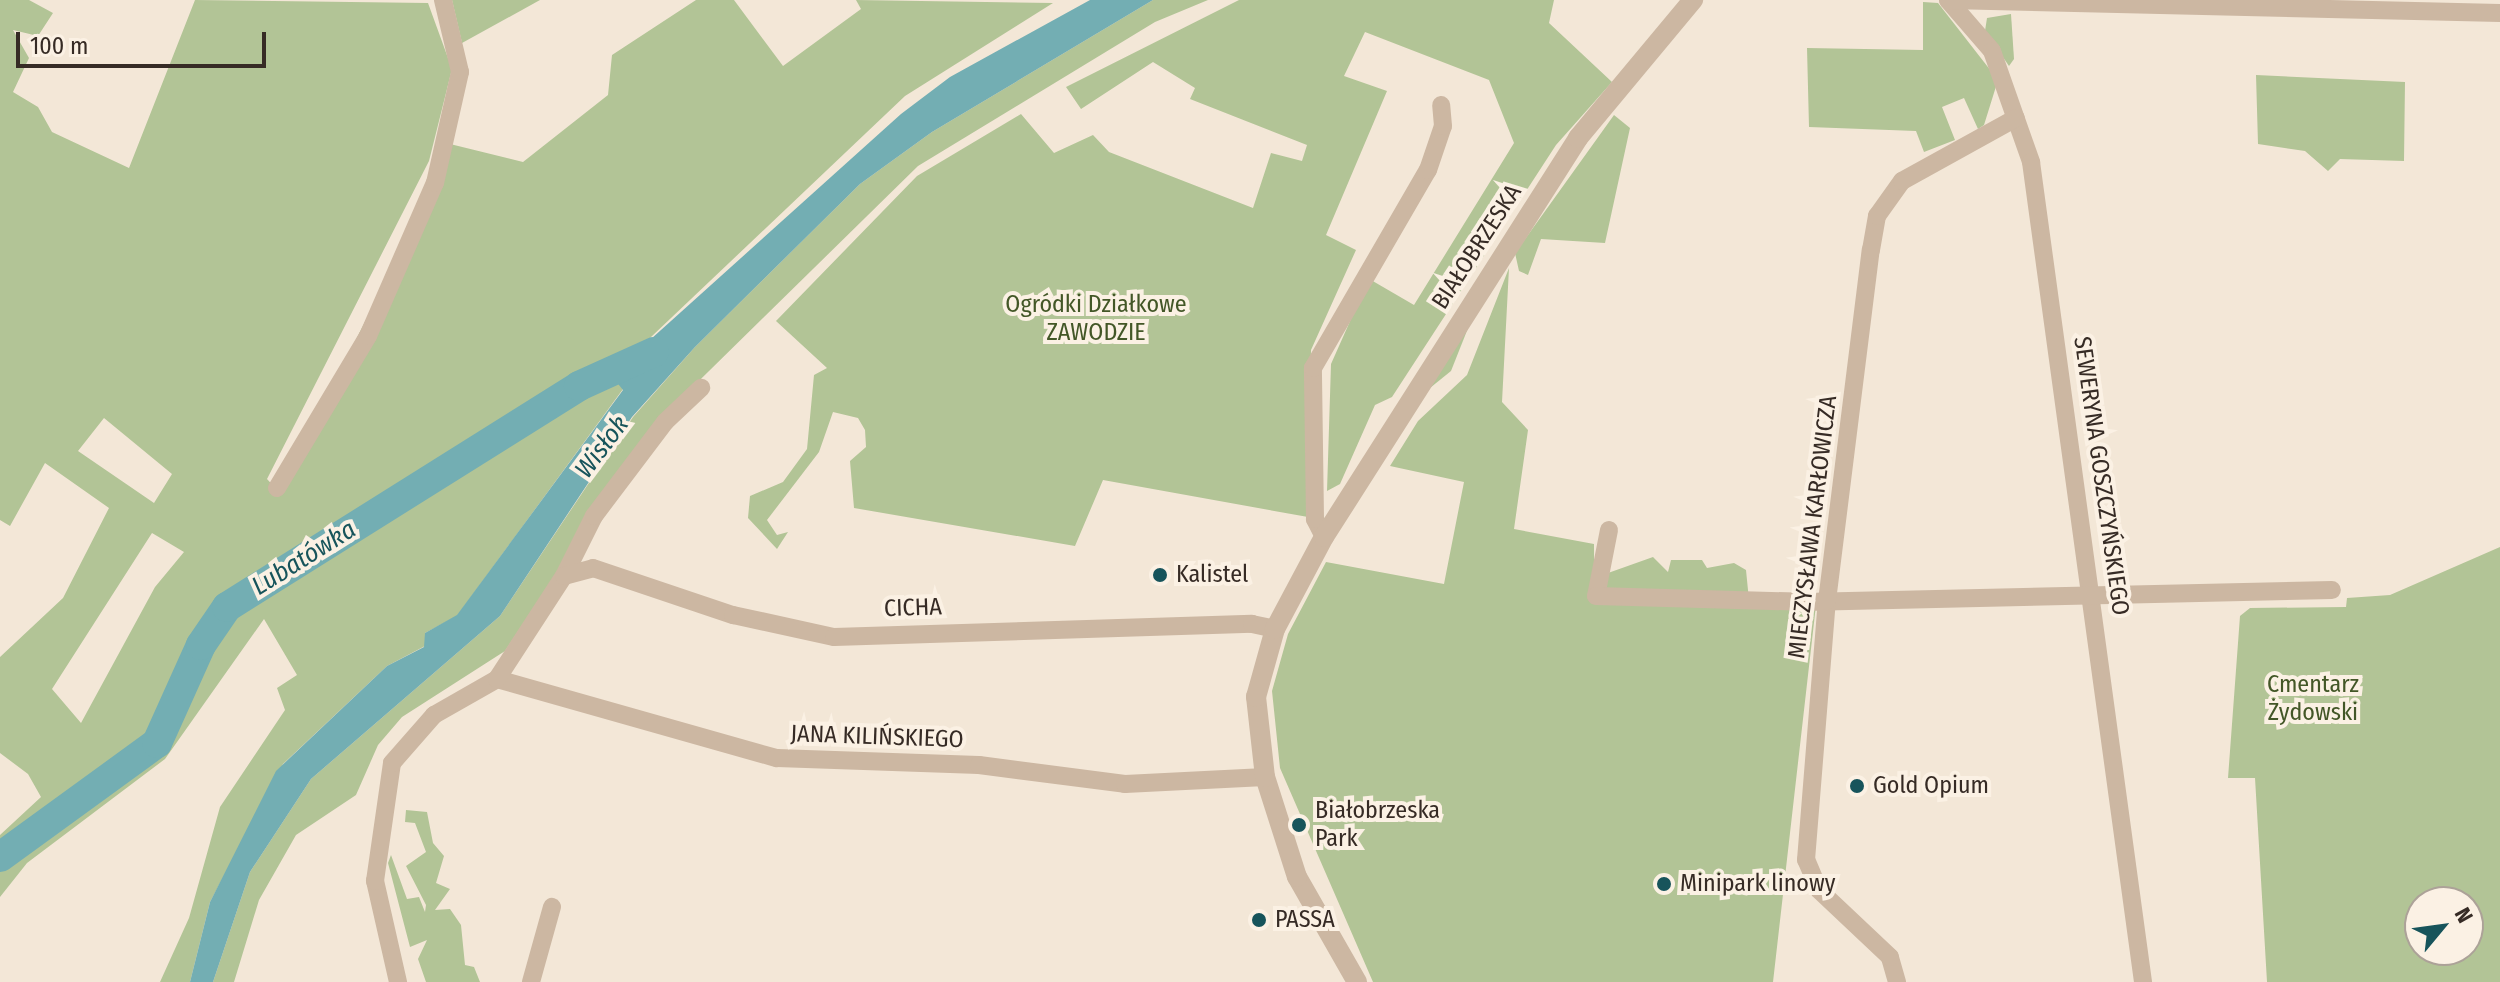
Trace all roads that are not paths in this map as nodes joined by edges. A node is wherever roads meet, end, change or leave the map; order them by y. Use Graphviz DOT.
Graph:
graph roads {
  1 [pos="443,0"];
  2 [pos="1693,0"];
  3 [pos="1948,0"];
  4 [pos="2500,13"];
  5 [pos="1441,105"];
  6 [pos="2016,118"];
  7 [pos="701,388"];
  8 [pos="277,488"];
  9 [pos="1609,530"];
  10 [pos="1324,537"];
  11 [pos="564,576"];
  12 [pos="2332,590"];
  13 [pos="2094,596"];
  14 [pos="1827,601"];
  15 [pos="1275,629"];
  16 [pos="497,679"];
  17 [pos="1265,777"];
  18 [pos="552,907"];
  19 [pos="1332,943"];
  20 [pos="398,982"];
  21 [pos="531,982"];
  22 [pos="1344,982"];
  23 [pos="1357,982"];
  24 [pos="1897,982"];
  25 [pos="2143,982"];
  1 -- 8 [label="street"];
  2 -- 10 [label="street, BIAŁOBRZESKA"];
  3 -- 4 [label="street"];
  3 -- 6 [label="street, SEWERYNA GOSZCZYŃSKIEGO"];
  5 -- 10 [label="street"];
  6 -- 13 [label="street, SEWERYNA GOSZCZYŃSKIEGO"];
  6 -- 14 [label="street, MIECZYSŁAWA KARŁOWICZA"];
  7 -- 11 [label="street"];
  9 -- 14 [label="street"];
  10 -- 15 [label="street, BIAŁOBRZESKA"];
  11 -- 15 [label="street, CICHA"];
  11 -- 16 [label="street"];
  12 -- 13 [label="street"];
  13 -- 14 [label="street"];
  13 -- 25 [label="street, SEWERYNA GOSZCZYŃSKIEGO"];
  14 -- 24 [label="street, MIECZYSŁAWA KARŁOWICZA"];
  15 -- 17 [label="street, BIAŁOBRZESKA"];
  16 -- 17 [label="street, JANA KILIŃSKIEGO"];
  16 -- 20 [label="street"];
  17 -- 19 [label="street, BIAŁOBRZESKA"];
  18 -- 21 [label="street"];
  19 -- 22 [label="street, BIAŁOBRZESKA"];
  19 -- 23 [label="street, BIAŁOBRZESKA"];
}
